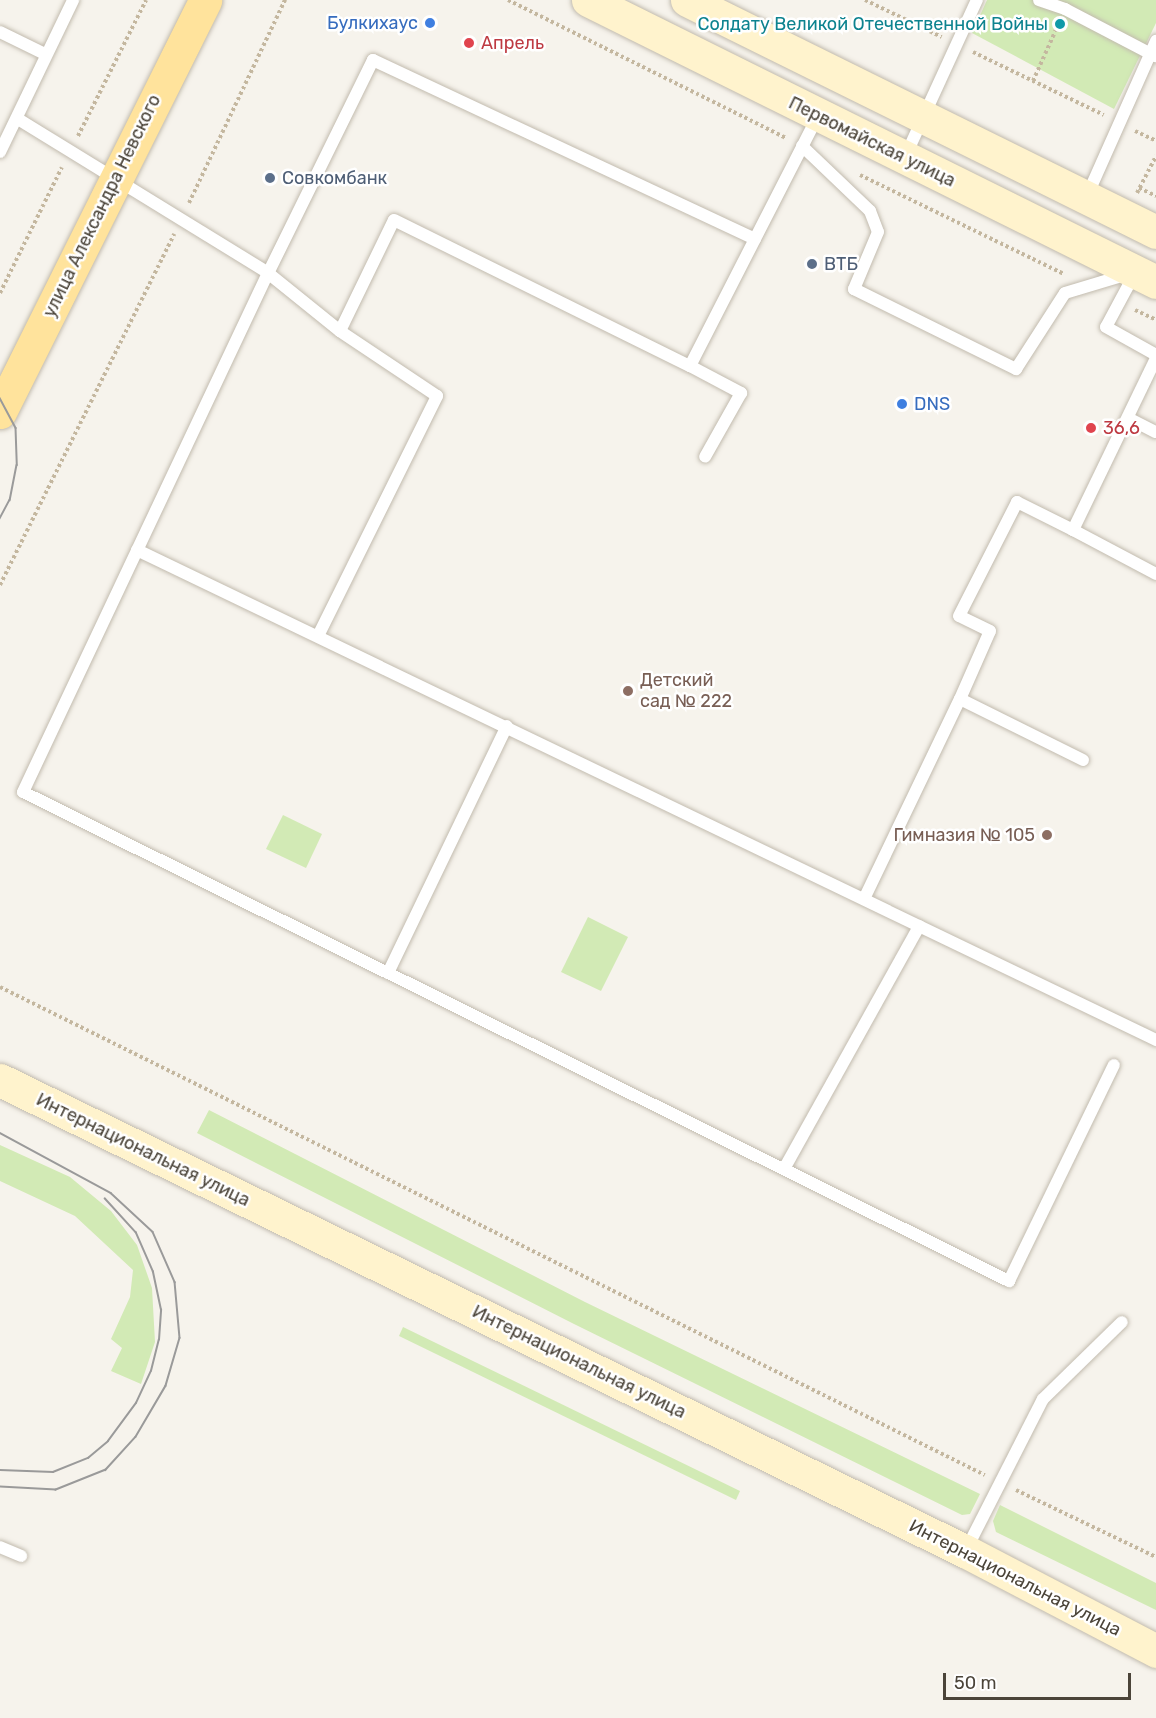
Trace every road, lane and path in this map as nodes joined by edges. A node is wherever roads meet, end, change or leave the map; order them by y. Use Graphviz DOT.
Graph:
graph roads {
  1 [pos="73,0"];
  2 [pos="205,0"];
  3 [pos="285,0"];
  4 [pos="588,0"];
  5 [pos="687,0"];
  6 [pos="865,0"];
  7 [pos="977,0"];
  8 [pos="1039,0"];
  9 [pos="623,8"];
  10 [pos="1065,9"];
  11 [pos="0,32"];
  12 [pos="1156,41"];
  13 [pos="956,44"];
  14 [pos="45,54"];
  15 [pos="1153,55"];
  16 [pos="1033,81"];
  17 [pos="819,115"];
  18 [pos="924,117"];
  19 [pos="18,119"];
  20 [pos="1118,122"];
  21 [pos="1156,141"];
  22 [pos="802,146"];
  23 [pos="0,152"];
  24 [pos="905,158"];
  25 [pos="117,177"];
  26 [pos="1139,188"];
  27 [pos="1156,196"];
  28 [pos="1086,198"];
  29 [pos="181,218"];
  30 [pos="1156,232"];
  31 [pos="755,239"];
  32 [pos="268,273"];
  33 [pos="1146,277"];
  34 [pos="340,331"];
  35 [pos="1156,356"];
  36 [pos="690,366"];
  37 [pos="0,412"];
  38 [pos="1128,418"];
  39 [pos="1156,432"];
  40 [pos="705,457"];
  41 [pos="1073,530"];
  42 [pos="137,550"];
  43 [pos="1156,574"];
  44 [pos="0,585"];
  45 [pos="318,636"];
  46 [pos="960,699"];
  47 [pos="507,726"];
  48 [pos="1083,760"];
  49 [pos="864,899"];
  50 [pos="919,926"];
  51 [pos="388,973"];
  52 [pos="0,987"];
  53 [pos="1156,1040"];
  54 [pos="1114,1065"];
  55 [pos="0,1080"];
  56 [pos="784,1169"];
  57 [pos="1122,1322"];
  58 [pos="1000,1482"];
  59 [pos="0,1547"];
  60 [pos="965,1551"];
  61 [pos="21,1556"];
  62 [pos="1156,1557"];
  63 [pos="1156,1651"];
  1 -- 14 [label="lane"];
  2 -- 25 [label="main road, улица Александра Невского"];
  3 -- 29 [label="path"];
  4 -- 9 [label="main road, Первомайская улица"];
  5 -- 18 [label="main road"];
  6 -- 13 [label="path"];
  7 -- 13 [label="lane"];
  8 -- 10 [label="lane"];
  9 -- 17 [label="main road, Первомайская улица"];
  10 -- 15 [label="lane"];
  10 -- 16 [label="path"];
  11 -- 14 [label="lane"];
  12 -- 15 [label="lane"];
  13 -- 16 [label="path"];
  13 -- 18 [label="lane"];
  14 -- 19 [label="lane"];
  15 -- 20 [label="lane"];
  16 -- 20 [label="path"];
  17 -- 22 [label="lane"];
  17 -- 24 [label="main road, Первомайская улица"];
  18 -- 24 [label="lane"];
  18 -- 28 [label="main road"];
  19 -- 23 [label="lane"];
  19 -- 25 [label="lane"];
  20 -- 21 [label="path"];
  20 -- 28 [label="lane"];
  22 -- 31 [label="lane"];
  22 -- 33 [label="lane"];
  24 -- 33 [label="main road, Первомайская улица"];
  25 -- 29 [label="lane"];
  25 -- 37 [label="main road, улица Александра Невского"];
  26 -- 27 [label="path"];
  28 -- 30 [label="main road"];
  29 -- 32 [label="lane"];
  29 -- 44 [label="path"];
  31 -- 32 [label="lane"];
  31 -- 36 [label="lane"];
  32 -- 34 [label="lane"];
  32 -- 42 [label="lane"];
  33 -- 35 [label="lane"];
  34 -- 36 [label="lane"];
  34 -- 45 [label="lane"];
  35 -- 38 [label="lane"];
  36 -- 40 [label="lane"];
  38 -- 39 [label="lane"];
  38 -- 41 [label="lane"];
  41 -- 43 [label="lane"];
  41 -- 46 [label="lane"];
  42 -- 45 [label="lane"];
  42 -- 51 [label="lane"];
  45 -- 47 [label="lane"];
  46 -- 48 [label="lane"];
  46 -- 49 [label="lane"];
  47 -- 49 [label="lane"];
  47 -- 51 [label="lane"];
  49 -- 50 [label="lane"];
  50 -- 53 [label="lane"];
  50 -- 56 [label="lane"];
  51 -- 56 [label="lane"];
  52 -- 58 [label="path"];
  54 -- 56 [label="lane"];
  55 -- 60 [label="main road, Интернациональная улица"];
  57 -- 58 [label="lane"];
  58 -- 60 [label="lane"];
  58 -- 62 [label="path"];
  59 -- 61 [label="lane"];
  60 -- 63 [label="main road, Интернациональная улица"];
}
